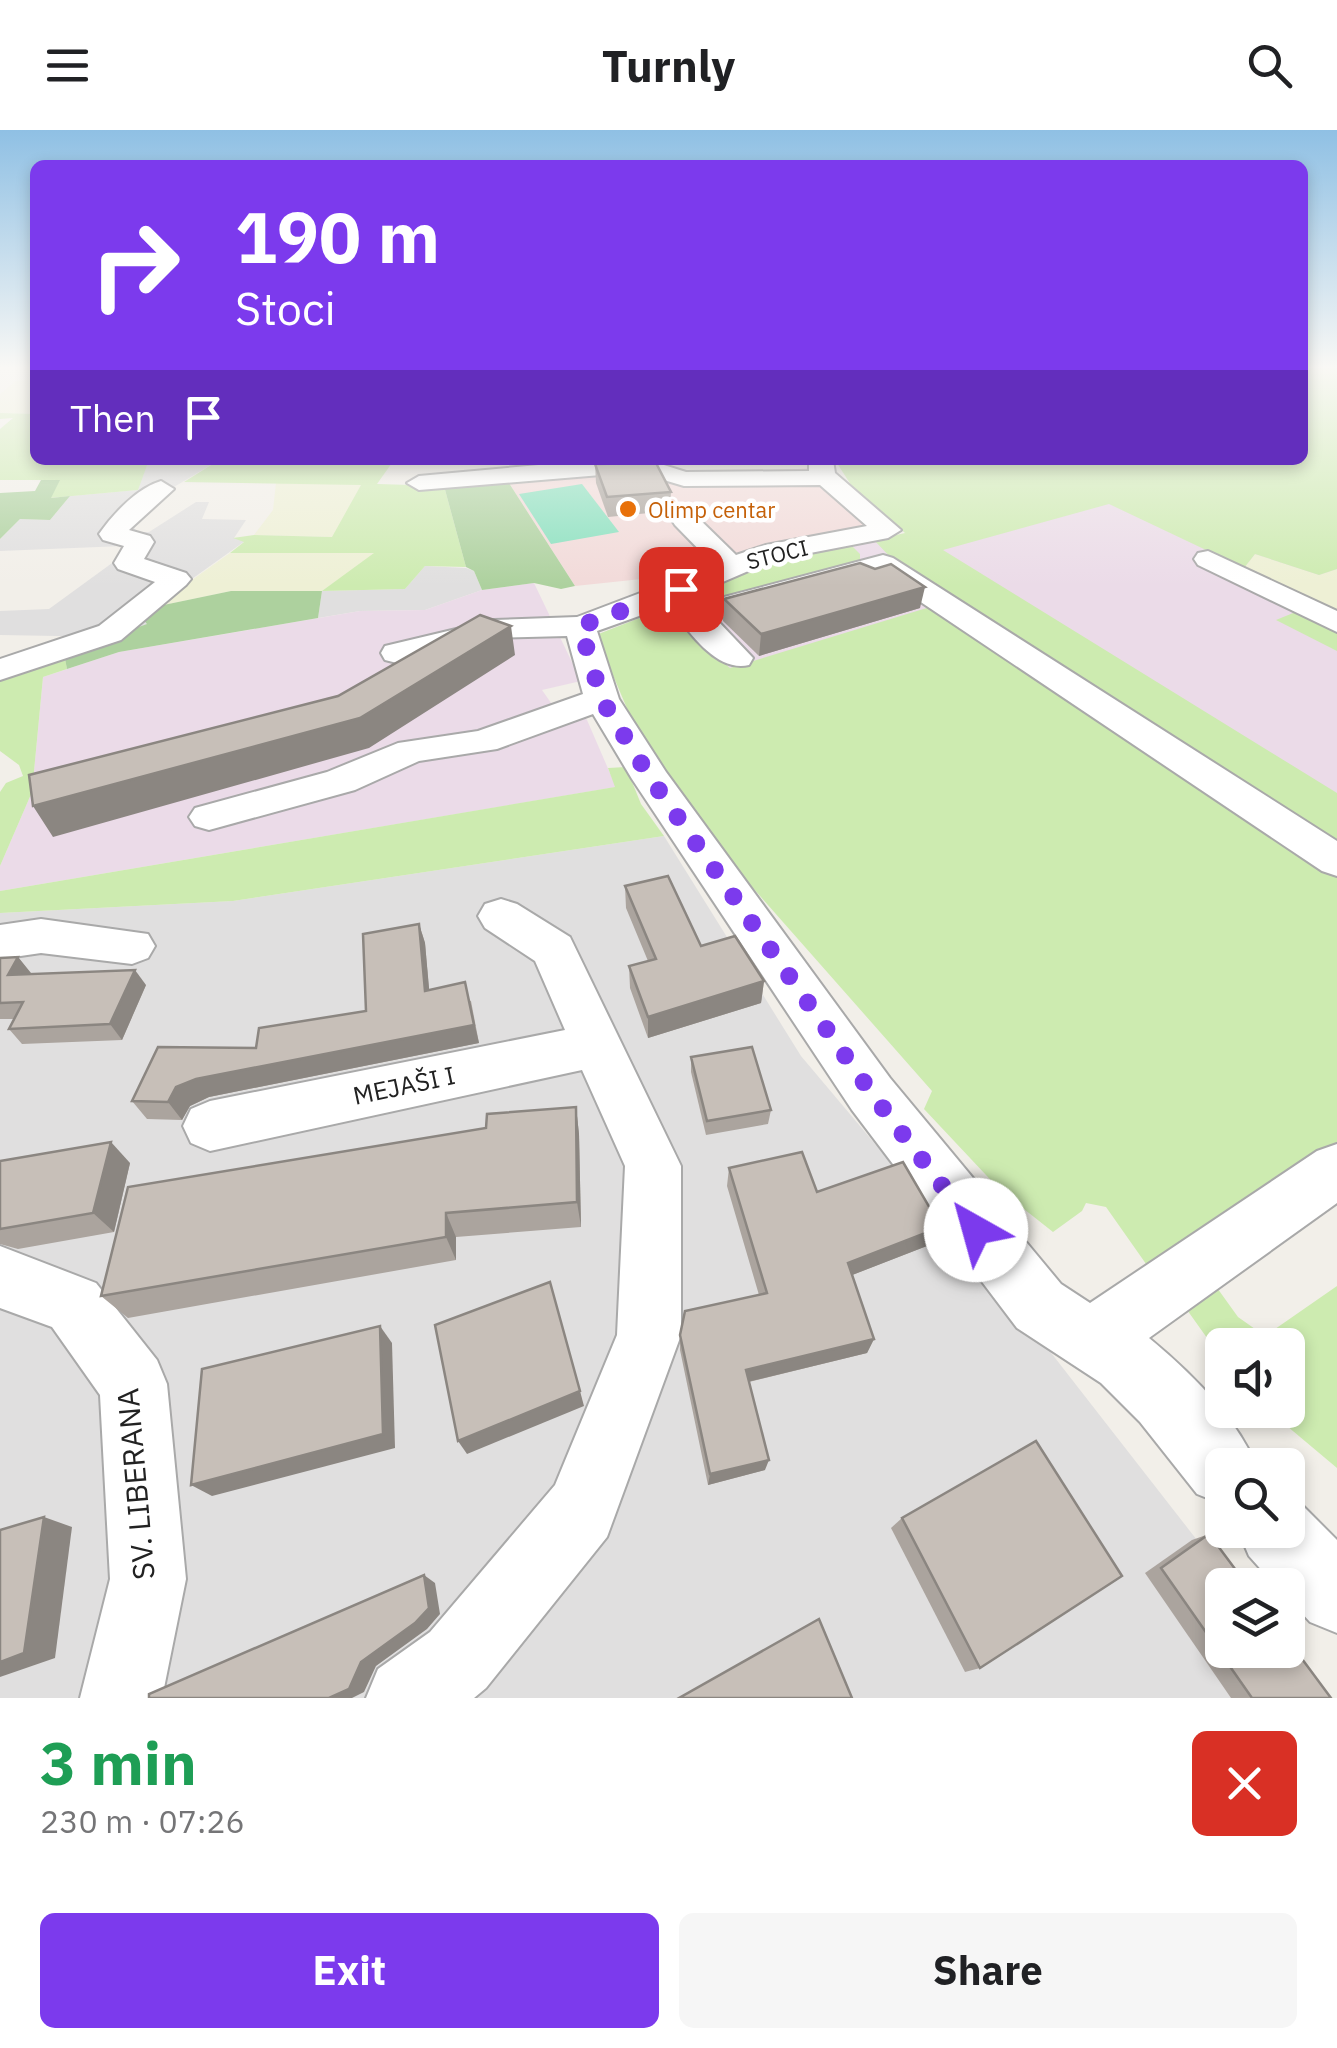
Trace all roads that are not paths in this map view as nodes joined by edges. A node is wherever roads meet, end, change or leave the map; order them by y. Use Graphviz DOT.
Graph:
graph roads {
  1 [pos="824,469"];
  2 [pos="418,483"];
  3 [pos="161,489"];
  4 [pos="684,519"];
  5 [pos="854,538"];
  6 [pos="1208,559"];
  7 [pos="883,564"];
  8 [pos="731,566"];
  9 [pos="1337,623"];
  10 [pos="580,626"];
  11 [pos="397,652"];
  12 [pos="736,658"];
  13 [pos="0,670"];
  14 [pos="602,700"];
  15 [pos="209,817"];
  16 [pos="1337,861"];
  17 [pos="501,916"];
  18 [pos="0,942"];
  19 [pos="132,946"];
  20 [pos="598,1045"];
  21 [pos="210,1126"];
  22 [pos="1337,1170"];
  23 [pos="0,1277"];
  24 [pos="1090,1341"];
  25 [pos="1205,1448"];
  26 [pos="1292,1548"];
  27 [pos="1337,1595"];
  28 [pos="121,1698"];
  29 [pos="407,1698"];
  1 -- 2 [label="street"];
  1 -- 5 [label="street, STOCI"];
  3 -- 13 [label="street"];
  4 -- 8 [label="street"];
  5 -- 7 [label="street"];
  5 -- 8 [label="street, STOCI"];
  6 -- 9 [label="street"];
  7 -- 12 [label="street"];
  7 -- 16 [label="street"];
  8 -- 10 [label="street, STOCI"];
  10 -- 11 [label="street, STOCI"];
  10 -- 14 [label="street"];
  14 -- 15 [label="street"];
  14 -- 24 [label="street"];
  17 -- 20 [label="street"];
  18 -- 19 [label="street"];
  20 -- 21 [label="street, MEJAŠI I"];
  20 -- 29 [label="street"];
  22 -- 24 [label="street"];
  23 -- 28 [label="street, SV. LIBERANA"];
  24 -- 25 [label="street"];
  26 -- 27 [label="street"];
}
